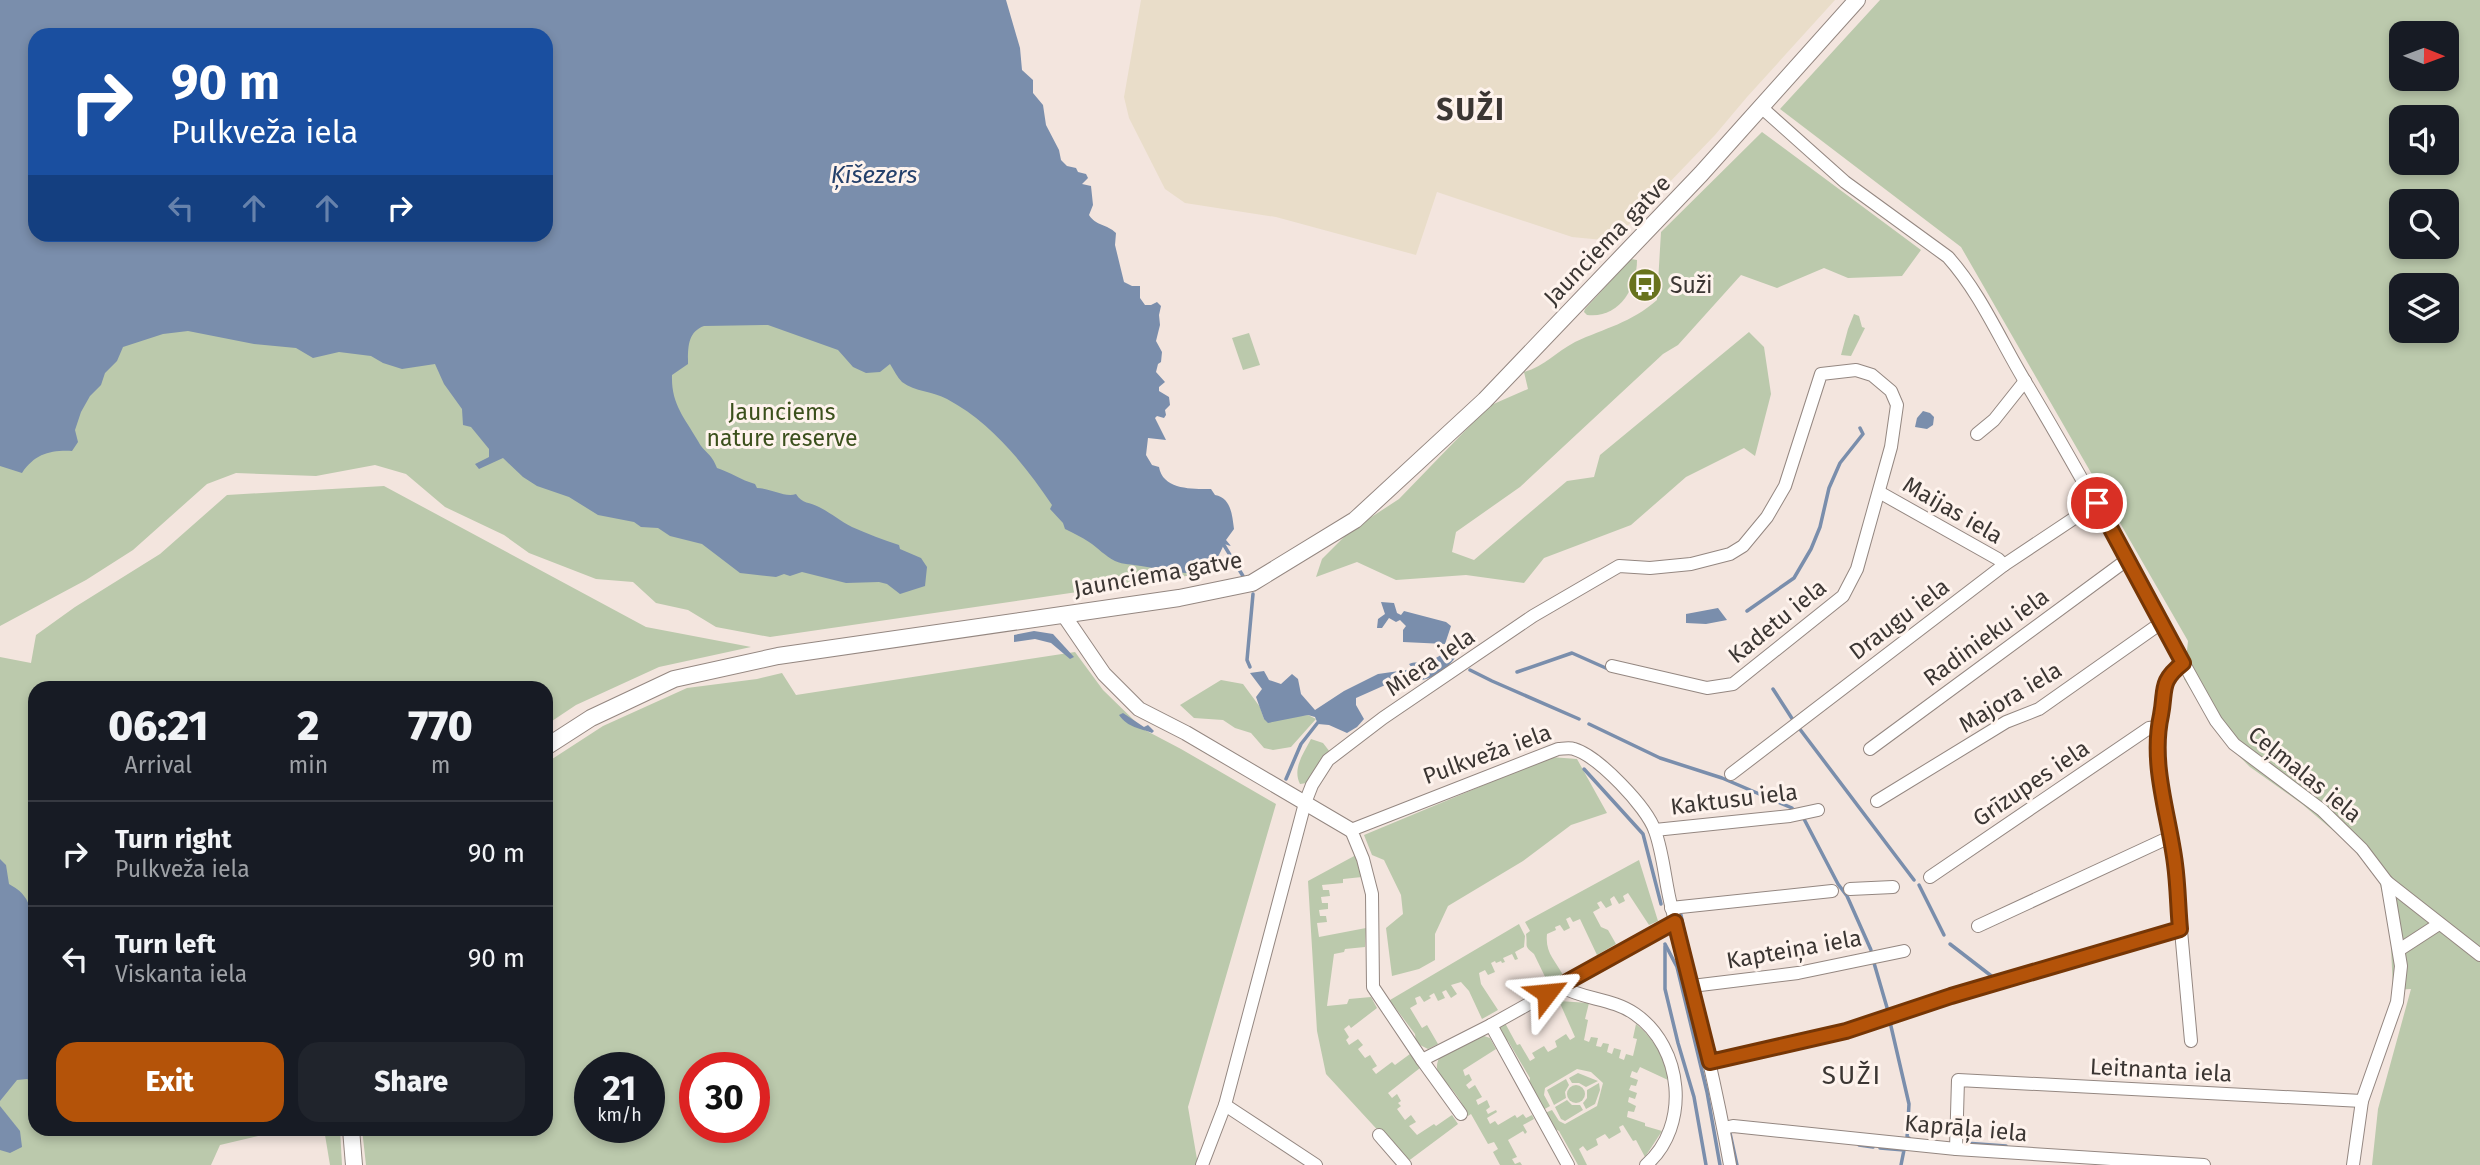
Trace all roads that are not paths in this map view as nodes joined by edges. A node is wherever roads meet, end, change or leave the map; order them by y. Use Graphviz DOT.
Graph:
graph roads {
  1 [pos="1857,0"];
  2 [pos="1761,107"];
  3 [pos="1856,370"];
  4 [pos="2025,381"];
  5 [pos="1977,433"];
  6 [pos="1879,492"];
  7 [pos="2097,503"];
  8 [pos="2128,559"];
  9 [pos="2004,565"];
  10 [pos="1063,614"];
  11 [pos="2161,623"];
  12 [pos="2183,663"];
  13 [pos="1612,666"];
  14 [pos="2157,727"];
  15 [pos="553,742"];
  16 [pos="1870,749"];
  17 [pos="1731,774"];
  18 [pos="1877,801"];
  19 [pos="1305,803"];
  20 [pos="1818,810"];
  21 [pos="1351,830"];
  22 [pos="1655,830"];
  23 [pos="2170,837"];
  24 [pos="1930,877"];
  25 [pos="2387,882"];
  26 [pos="1893,887"];
  27 [pos="1850,889"];
  28 [pos="1832,891"];
  29 [pos="1671,908"];
  30 [pos="1675,922"];
  31 [pos="2439,924"];
  32 [pos="1978,926"];
  33 [pos="2180,929"];
  34 [pos="2399,950"];
  35 [pos="1904,951"];
  36 [pos="2480,955"];
  37 [pos="1560,986"];
  38 [pos="1692,986"];
  39 [pos="1491,1024"];
  40 [pos="2191,1041"];
  41 [pos="1422,1060"];
  42 [pos="1710,1062"];
  43 [pos="2362,1101"];
  44 [pos="1225,1105"];
  45 [pos="1461,1114"];
  46 [pos="1724,1128"];
  47 [pos="1379,1135"];
  48 [pos="352,1136"];
  49 [pos="1956,1149"];
  50 [pos="2075,1161"];
  51 [pos="354,1165"];
  52 [pos="1202,1165"];
  53 [pos="1317,1165"];
  54 [pos="1405,1165"];
  55 [pos="1568,1165"];
  56 [pos="1646,1165"];
  57 [pos="1730,1165"];
  58 [pos="2204,1165"];
  59 [pos="2353,1165"];
  1 -- 2 [label="main road, Jaunciema gatve"];
  2 -- 4 [label="street, Ceļmalas iela"];
  2 -- 10 [label="main road, Jaunciema gatve"];
  3 -- 6 [label="street, Kadetu iela"];
  3 -- 19 [label="street, Miera iela"];
  4 -- 5 [label="street"];
  4 -- 7 [label="street, Ceļmalas iela"];
  6 -- 9 [label="street, Maijas iela"];
  6 -- 13 [label="street, Kadetu iela"];
  7 -- 8 [label="street, Ceļmalas iela"];
  7 -- 9 [label="street, Draugu iela"];
  8 -- 11 [label="street, Ceļmalas iela"];
  8 -- 16 [label="street, Radinieku iela"];
  9 -- 17 [label="street, Draugu iela"];
  10 -- 15 [label="main road, Jaunciema gatve"];
  10 -- 19 [label="street"];
  11 -- 12 [label="street, Ceļmalas iela"];
  11 -- 18 [label="street, Majora iela"];
  12 -- 14 [label="street"];
  12 -- 25 [label="street, Ceļmalas iela"];
  14 -- 23 [label="street"];
  14 -- 24 [label="street, Grīzupes iela"];
  19 -- 21 [label="street"];
  19 -- 44 [label="street, Miera iela"];
  20 -- 22 [label="street, Kaktusu iela"];
  21 -- 22 [label="street, Pulkveža iela"];
  21 -- 41 [label="street"];
  22 -- 29 [label="street, Pulkveža iela"];
  23 -- 32 [label="street"];
  23 -- 33 [label="street"];
  25 -- 31 [label="street"];
  25 -- 34 [label="street, Ceļmalas iela"];
  26 -- 27 [label="street"];
  28 -- 29 [label="street"];
  29 -- 30 [label="street, Pulkveža iela"];
  30 -- 37 [label="street"];
  30 -- 38 [label="street, Pulkveža iela"];
  31 -- 34 [label="street"];
  31 -- 36 [label="street"];
  33 -- 40 [label="street"];
  33 -- 42 [label="street"];
  34 -- 43 [label="street, Ceļmalas iela"];
  35 -- 38 [label="street, Kapteiņa iela"];
  37 -- 39 [label="street"];
  37 -- 56 [label="street"];
  38 -- 42 [label="street, Pulkveža iela"];
  39 -- 41 [label="street"];
  39 -- 55 [label="street"];
  41 -- 45 [label="street"];
  42 -- 46 [label="street, Pulkveža iela"];
  43 -- 49 [label="street, Leitnanta iela"];
  43 -- 59 [label="street, Ceļmalas iela"];
  44 -- 52 [label="street, Miera iela"];
  44 -- 53 [label="street"];
  46 -- 49 [label="street, Kaprāļa iela"];
  46 -- 57 [label="street, Pulkveža iela"];
  47 -- 54 [label="street"];
  48 -- 51 [label="main road"];
  49 -- 50 [label="street, Kaprāļa iela"];
  50 -- 58 [label="street, Kaprāļa iela"];
}
